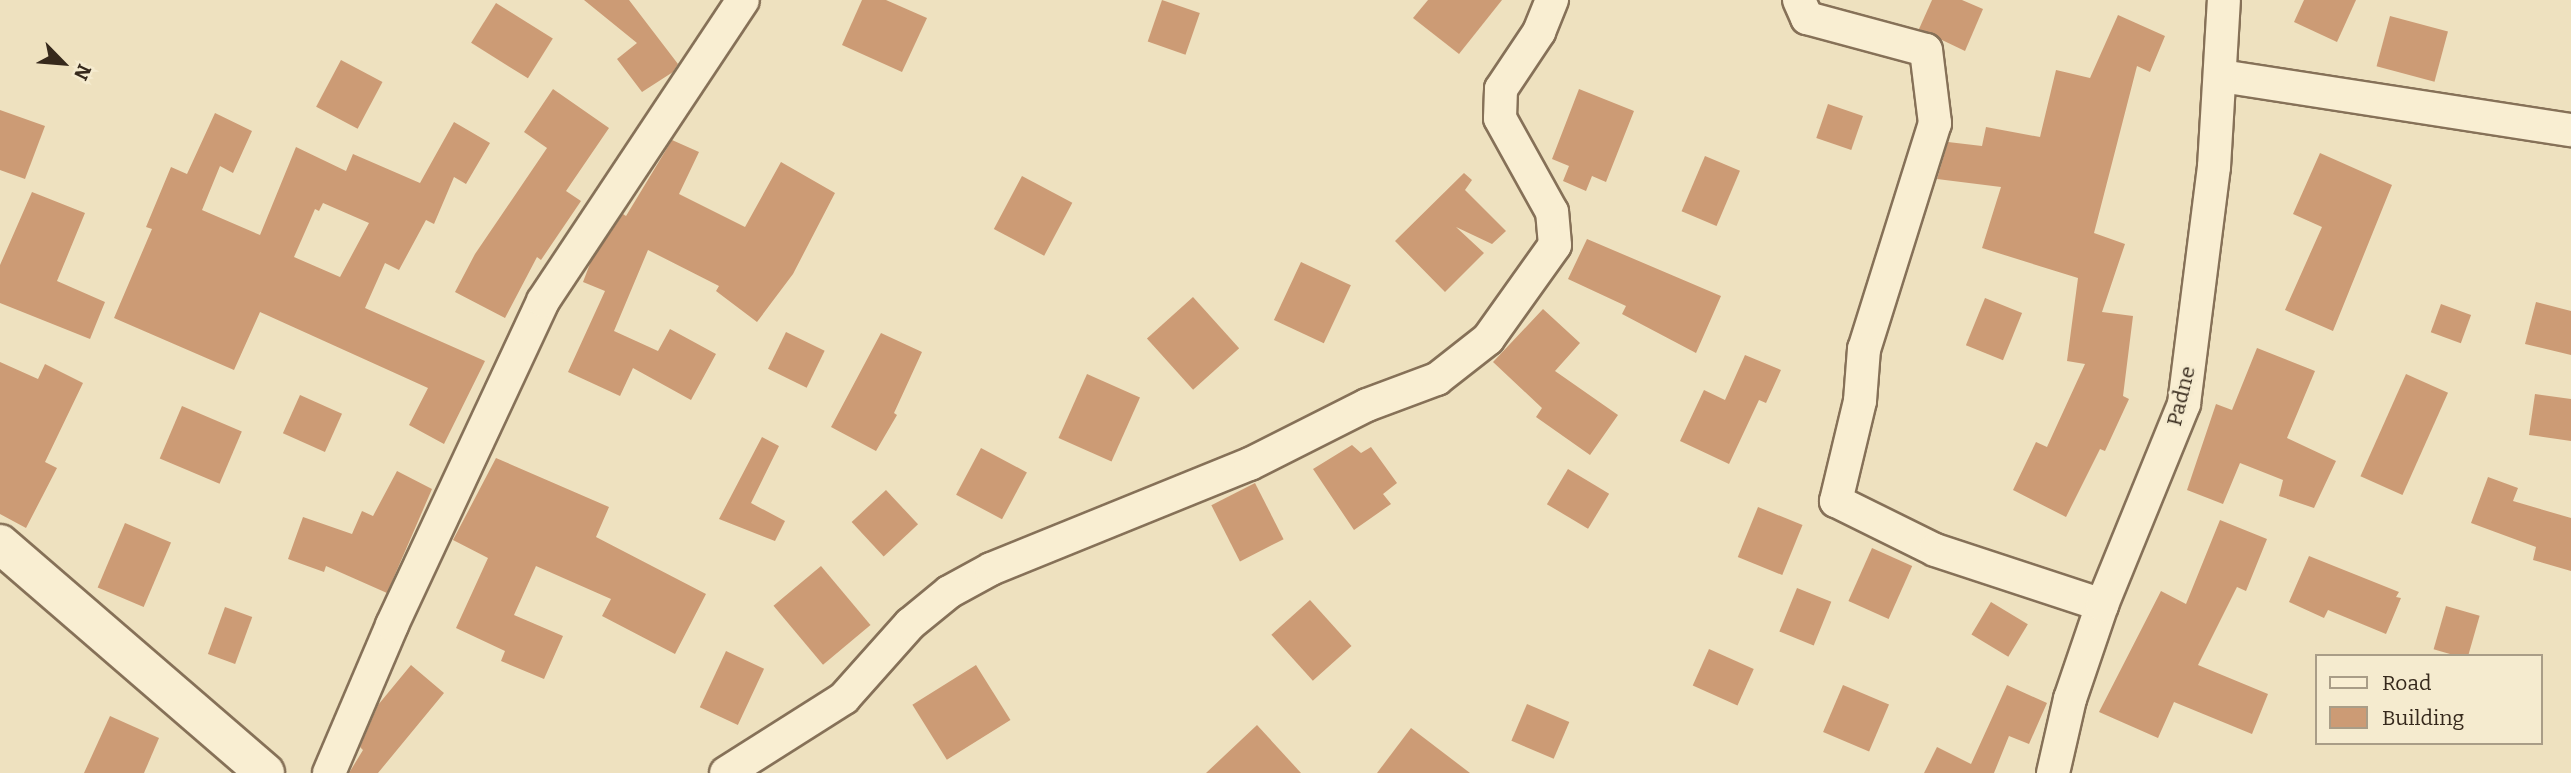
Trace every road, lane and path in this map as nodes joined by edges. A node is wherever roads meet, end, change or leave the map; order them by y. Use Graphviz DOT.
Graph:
graph roads {
  1 [pos="743,0"];
  2 [pos="1552,0"];
  3 [pos="1799,0"];
  4 [pos="2224,0"];
  5 [pos="2221,76"];
  6 [pos="2571,130"];
  7 [pos="0,544"];
  8 [pos="2102,605"];
  9 [pos="265,773"];
  10 [pos="329,773"];
  11 [pos="726,773"];
  12 [pos="2053,773"];
  1 -- 10 [label="street"];
  2 -- 11 [label="street"];
  3 -- 8 [label="street"];
  4 -- 5 [label="street, Padne"];
  5 -- 6 [label="street"];
  5 -- 8 [label="street, Padne"];
  7 -- 9 [label="main road"];
  8 -- 12 [label="street, Padne"];
}
